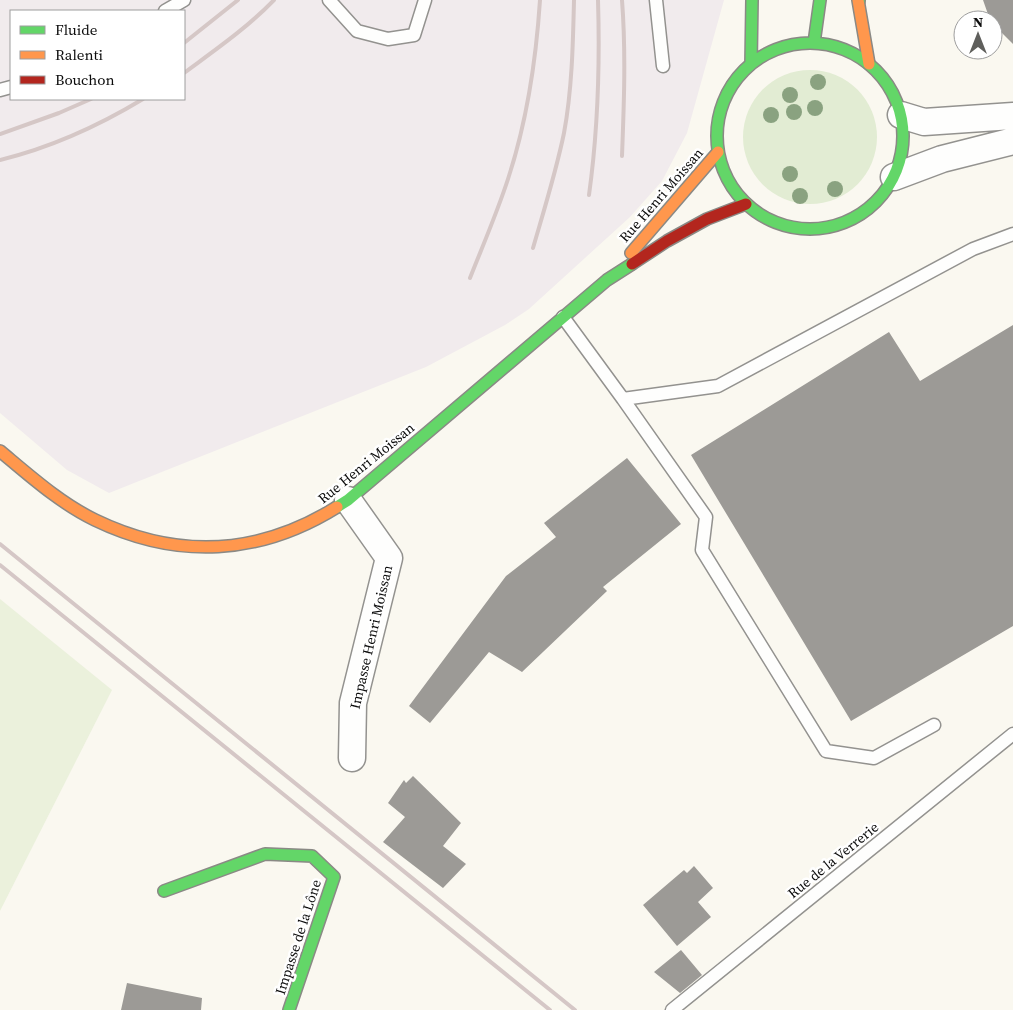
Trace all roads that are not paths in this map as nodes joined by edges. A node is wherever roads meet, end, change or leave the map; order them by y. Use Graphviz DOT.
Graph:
graph roads {
  1 [pos="184,0"];
  2 [pos="330,0"];
  3 [pos="425,0"];
  4 [pos="656,0"];
  5 [pos="752,0"];
  6 [pos="820,0"];
  7 [pos="859,0"];
  8 [pos="168,10"];
  9 [pos="814,43"];
  10 [pos="751,64"];
  11 [pos="868,64"];
  12 [pos="663,66"];
  13 [pos="901,115"];
  14 [pos="1013,116"];
  15 [pos="1013,140"];
  16 [pos="718,152"];
  17 [pos="894,177"];
  18 [pos="746,204"];
  19 [pos="1013,234"];
  20 [pos="607,280"];
  21 [pos="563,317"];
  22 [pos="623,399"];
  23 [pos="0,452"];
  24 [pos="348,500"];
  25 [pos="934,725"];
  26 [pos="1013,734"];
  27 [pos="352,758"];
  28 [pos="164,891"];
  29 [pos="289,1010"];
  30 [pos="672,1010"];
  1 -- 8 [label="lane"];
  2 -- 3 [label="lane"];
  4 -- 12 [label="lane"];
  5 -- 10 [label="main road"];
  6 -- 9 [label="main road"];
  7 -- 11 [label="main road"];
  9 -- 10 [label="main road"];
  9 -- 11 [label="main road"];
  10 -- 16 [label="main road"];
  11 -- 13 [label="main road"];
  13 -- 14 [label="street"];
  13 -- 17 [label="main road"];
  15 -- 17 [label="street"];
  16 -- 18 [label="main road"];
  16 -- 20 [label="main road, Rue Henri Moissan"];
  17 -- 18 [label="main road"];
  18 -- 20 [label="main road, Rue Henri Moissan"];
  19 -- 22 [label="lane"];
  20 -- 21 [label="main road, Rue Henri Moissan"];
  21 -- 22 [label="lane"];
  21 -- 24 [label="main road, Rue Henri Moissan"];
  22 -- 25 [label="lane"];
  23 -- 24 [label="main road, Rue Henri Moissan"];
  24 -- 27 [label="street, Impasse Henri Moissan"];
  26 -- 30 [label="lane, Rue de la Verrerie"];
  28 -- 29 [label="main road, Impasse de la Lône"];
}
